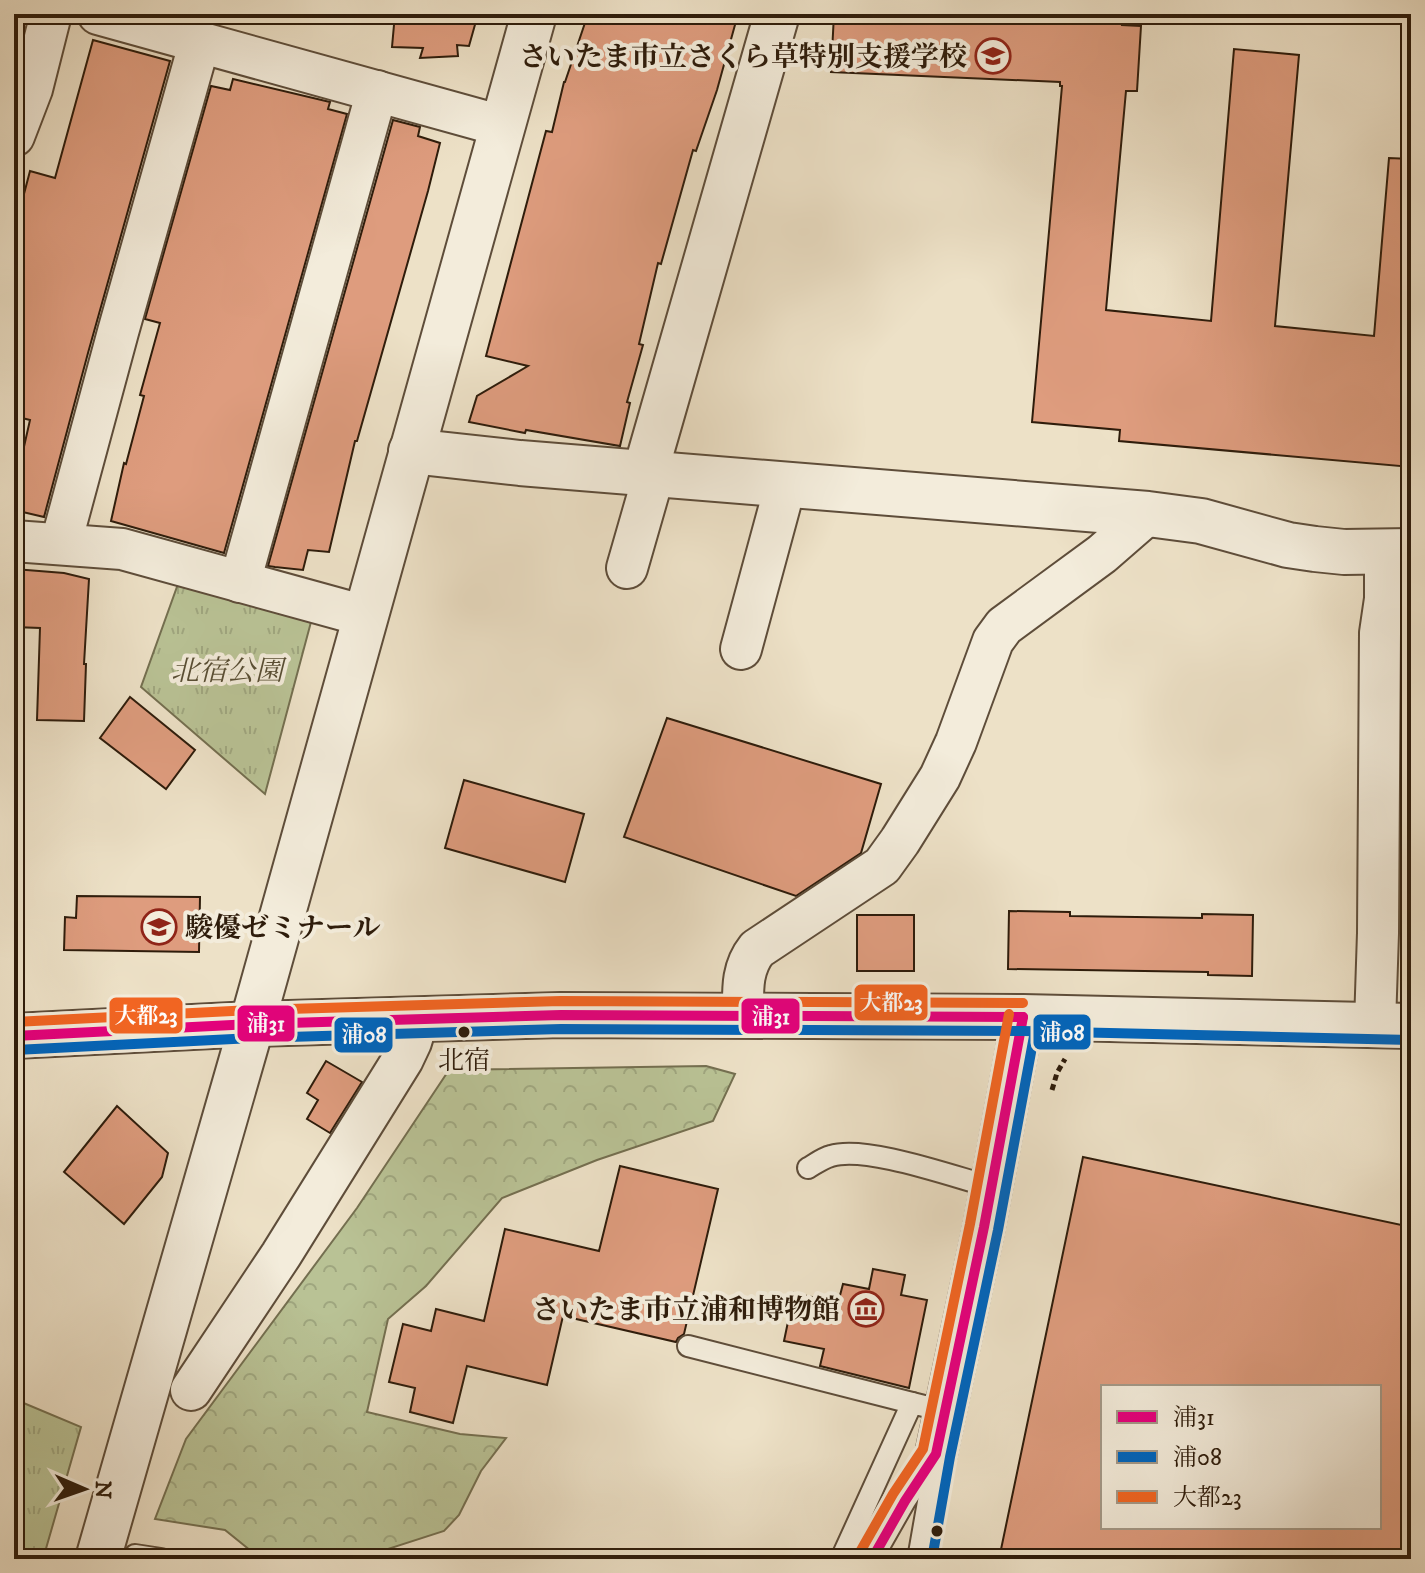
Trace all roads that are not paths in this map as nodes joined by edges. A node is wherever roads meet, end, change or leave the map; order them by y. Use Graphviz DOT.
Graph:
graph roads {
  1 [pos="51,14"];
  2 [pos="98,14"];
  3 [pos="534,14"];
  4 [pos="777,14"];
  5 [pos="200,41"];
  6 [pos="377,91"];
  7 [pos="502,126"];
  8 [pos="14,136"];
  9 [pos="411,451"];
  10 [pos="650,474"];
  11 [pos="786,483"];
  12 [pos="1148,514"];
  13 [pos="14,541"];
  14 [pos="61,543"];
  15 [pos="1398,551"];
  16 [pos="627,568"];
  17 [pos="240,582"];
  18 [pos="365,616"];
  19 [pos="741,649"];
  20 [pos="1396,676"];
  21 [pos="743,1016"];
  22 [pos="1023,1017"];
  23 [pos="418,1019"];
  24 [pos="252,1024"];
  25 [pos="1393,1025"];
  26 [pos="14,1036"];
  27 [pos="808,1168"];
  28 [pos="992,1187"];
  29 [pos="688,1346"];
  30 [pos="191,1390"];
  31 [pos="929,1407"];
  32 [pos="936,1454"];
  33 [pos="116,1557"];
  34 [pos="161,1559"];
  35 [pos="841,1559"];
  36 [pos="872,1559"];
  37 [pos="918,1559"];
  1 -- 8 [label="street"];
  2 -- 5 [label="street"];
  3 -- 7 [label="street"];
  4 -- 10 [label="street"];
  5 -- 6 [label="street"];
  5 -- 14 [label="street"];
  6 -- 7 [label="street"];
  6 -- 17 [label="street"];
  7 -- 9 [label="street"];
  9 -- 10 [label="street"];
  9 -- 18 [label="street"];
  10 -- 11 [label="street"];
  10 -- 16 [label="street"];
  11 -- 12 [label="street"];
  11 -- 19 [label="street"];
  12 -- 15 [label="street"];
  12 -- 21 [label="street"];
  13 -- 14 [label="street"];
  14 -- 17 [label="street"];
  15 -- 20 [label="street"];
  17 -- 18 [label="street"];
  18 -- 24 [label="street"];
  20 -- 25 [label="street"];
  21 -- 22 [label="street"];
  21 -- 23 [label="street"];
  22 -- 25 [label="street"];
  22 -- 28 [label="street"];
  23 -- 24 [label="street"];
  23 -- 30 [label="street"];
  24 -- 26 [label="street"];
  24 -- 33 [label="street"];
  27 -- 28 [label="lane"];
  28 -- 31 [label="street"];
  29 -- 31 [label="lane"];
  31 -- 32 [label="street"];
  31 -- 35 [label="lane"];
  32 -- 36 [label="lane"];
  32 -- 37 [label="lane"];
  33 -- 34 [label="lane"];
}
